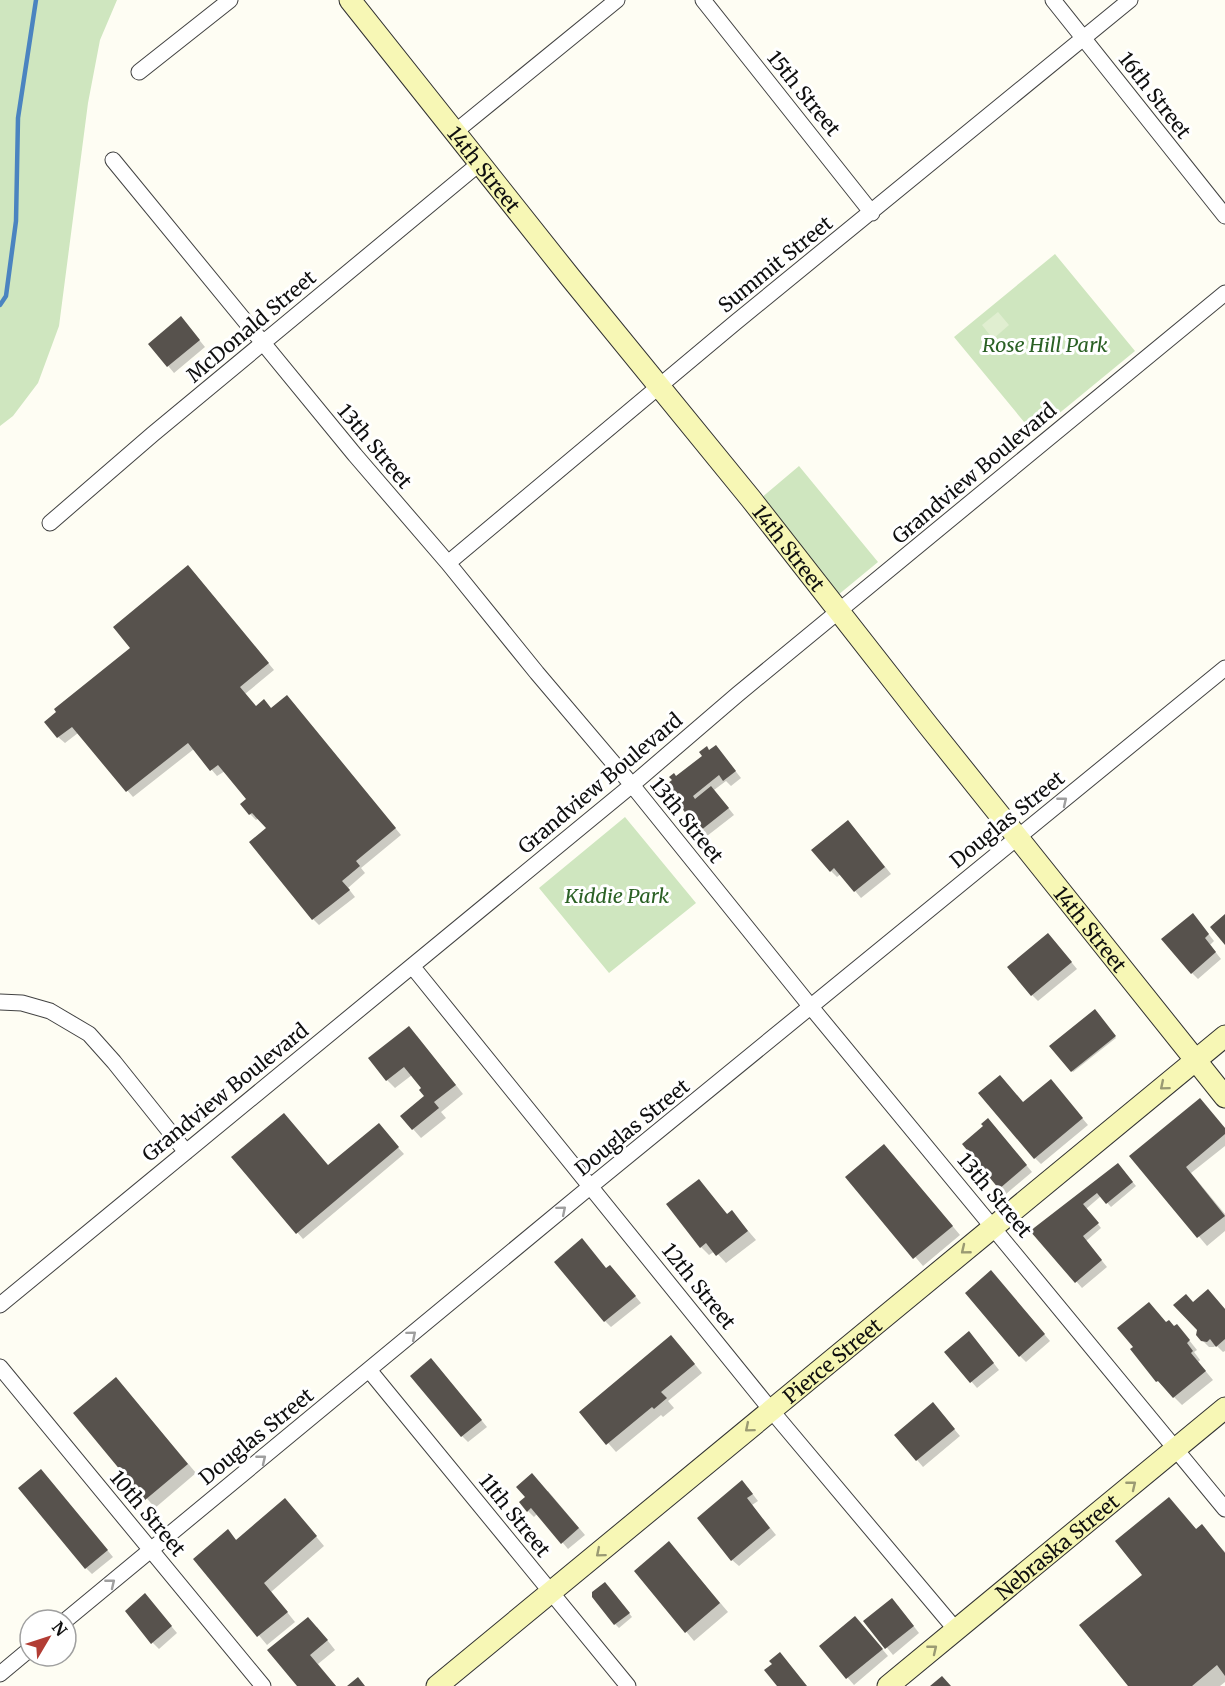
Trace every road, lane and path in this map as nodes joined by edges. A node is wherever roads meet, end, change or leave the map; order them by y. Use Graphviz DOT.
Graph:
graph roads {
  1 [pos="230,0"];
  2 [pos="350,0"];
  3 [pos="617,0"];
  4 [pos="703,0"];
  5 [pos="1053,0"];
  6 [pos="1130,0"];
  7 [pos="1084,38"];
  8 [pos="139,72"];
  9 [pos="455,132"];
  10 [pos="113,160"];
  11 [pos="480,163"];
  12 [pos="872,213"];
  13 [pos="1225,216"];
  14 [pos="1225,292"];
  15 [pos="262,343"];
  16 [pos="659,386"];
  17 [pos="50,523"];
  18 [pos="448,563"];
  19 [pos="839,611"];
  20 [pos="1225,668"];
  21 [pos="632,785"];
  22 [pos="1018,838"];
  23 [pos="412,966"];
  24 [pos="0,1002"];
  25 [pos="811,1007"];
  26 [pos="1225,1036"];
  27 [pos="1195,1060"];
  28 [pos="1225,1097"];
  29 [pos="186,1152"];
  30 [pos="591,1186"];
  31 [pos="994,1226"];
  32 [pos="0,1305"];
  33 [pos="0,1367"];
  34 [pos="369,1370"];
  35 [pos="1225,1408"];
  36 [pos="771,1410"];
  37 [pos="1175,1450"];
  38 [pos="1225,1509"];
  39 [pos="151,1550"];
  40 [pos="552,1593"];
  41 [pos="78,1610"];
  42 [pos="956,1630"];
  43 [pos="18,1659"];
  44 [pos="0,1674"];
  45 [pos="263,1686"];
  46 [pos="437,1686"];
  47 [pos="628,1686"];
  48 [pos="888,1686"];
  1 -- 8 [label="street"];
  2 -- 9 [label="main road, 14th Street"];
  3 -- 9 [label="street"];
  4 -- 12 [label="street, 15th Street"];
  5 -- 7 [label="street, 16th Street"];
  6 -- 7 [label="street, Summit Street"];
  7 -- 12 [label="street, Summit Street"];
  7 -- 13 [label="street, 16th Street"];
  9 -- 11 [label="main road, 14th Street"];
  10 -- 15 [label="street, 13th Street"];
  11 -- 15 [label="street, McDonald Street"];
  11 -- 16 [label="main road, 14th Street"];
  12 -- 16 [label="street, Summit Street"];
  14 -- 19 [label="street, Grandview Boulevard"];
  15 -- 17 [label="street, McDonald Street"];
  15 -- 18 [label="street, 13th Street"];
  16 -- 18 [label="street, Summit Street"];
  16 -- 19 [label="main road, 14th Street"];
  18 -- 21 [label="street, 13th Street"];
  19 -- 21 [label="street, Grandview Boulevard"];
  19 -- 22 [label="main road, 14th Street"];
  22 -- 20 [label="street, Douglas Street, one-way"];
  21 -- 23 [label="street, Grandview Boulevard"];
  21 -- 25 [label="street, 13th Street"];
  22 -- 25 [label="street, Douglas Street"];
  22 -- 27 [label="main road, 14th Street"];
  23 -- 29 [label="street, Grandview Boulevard"];
  23 -- 30 [label="street, 12th Street"];
  24 -- 29 [label="street"];
  25 -- 30 [label="street, Douglas Street"];
  25 -- 31 [label="street, 13th Street"];
  26 -- 27 [label="main road, Pierce Street"];
  27 -- 28 [label="main road, 14th Street"];
  27 -- 31 [label="main road, Pierce Street, one-way"];
  29 -- 32 [label="street, Grandview Boulevard"];
  34 -- 30 [label="street, Douglas Street, one-way"];
  30 -- 36 [label="street, 12th Street"];
  31 -- 36 [label="main road, Pierce Street, one-way"];
  31 -- 37 [label="street, 13th Street"];
  33 -- 39 [label="street, 10th Street"];
  39 -- 34 [label="street, Douglas Street, one-way"];
  34 -- 40 [label="street, 11th Street"];
  35 -- 37 [label="main road, Nebraska Street"];
  36 -- 40 [label="main road, Pierce Street, one-way"];
  36 -- 42 [label="street, 12th Street"];
  37 -- 38 [label="street, 13th Street"];
  42 -- 37 [label="main road, Nebraska Street, one-way"];
  41 -- 39 [label="street, Douglas Street, one-way"];
  39 -- 45 [label="street, 10th Street"];
  40 -- 46 [label="main road, Pierce Street"];
  40 -- 47 [label="street, 11th Street"];
  48 -- 42 [label="main road, Nebraska Street, one-way"];
  43 -- 44 [label="street"];
}
